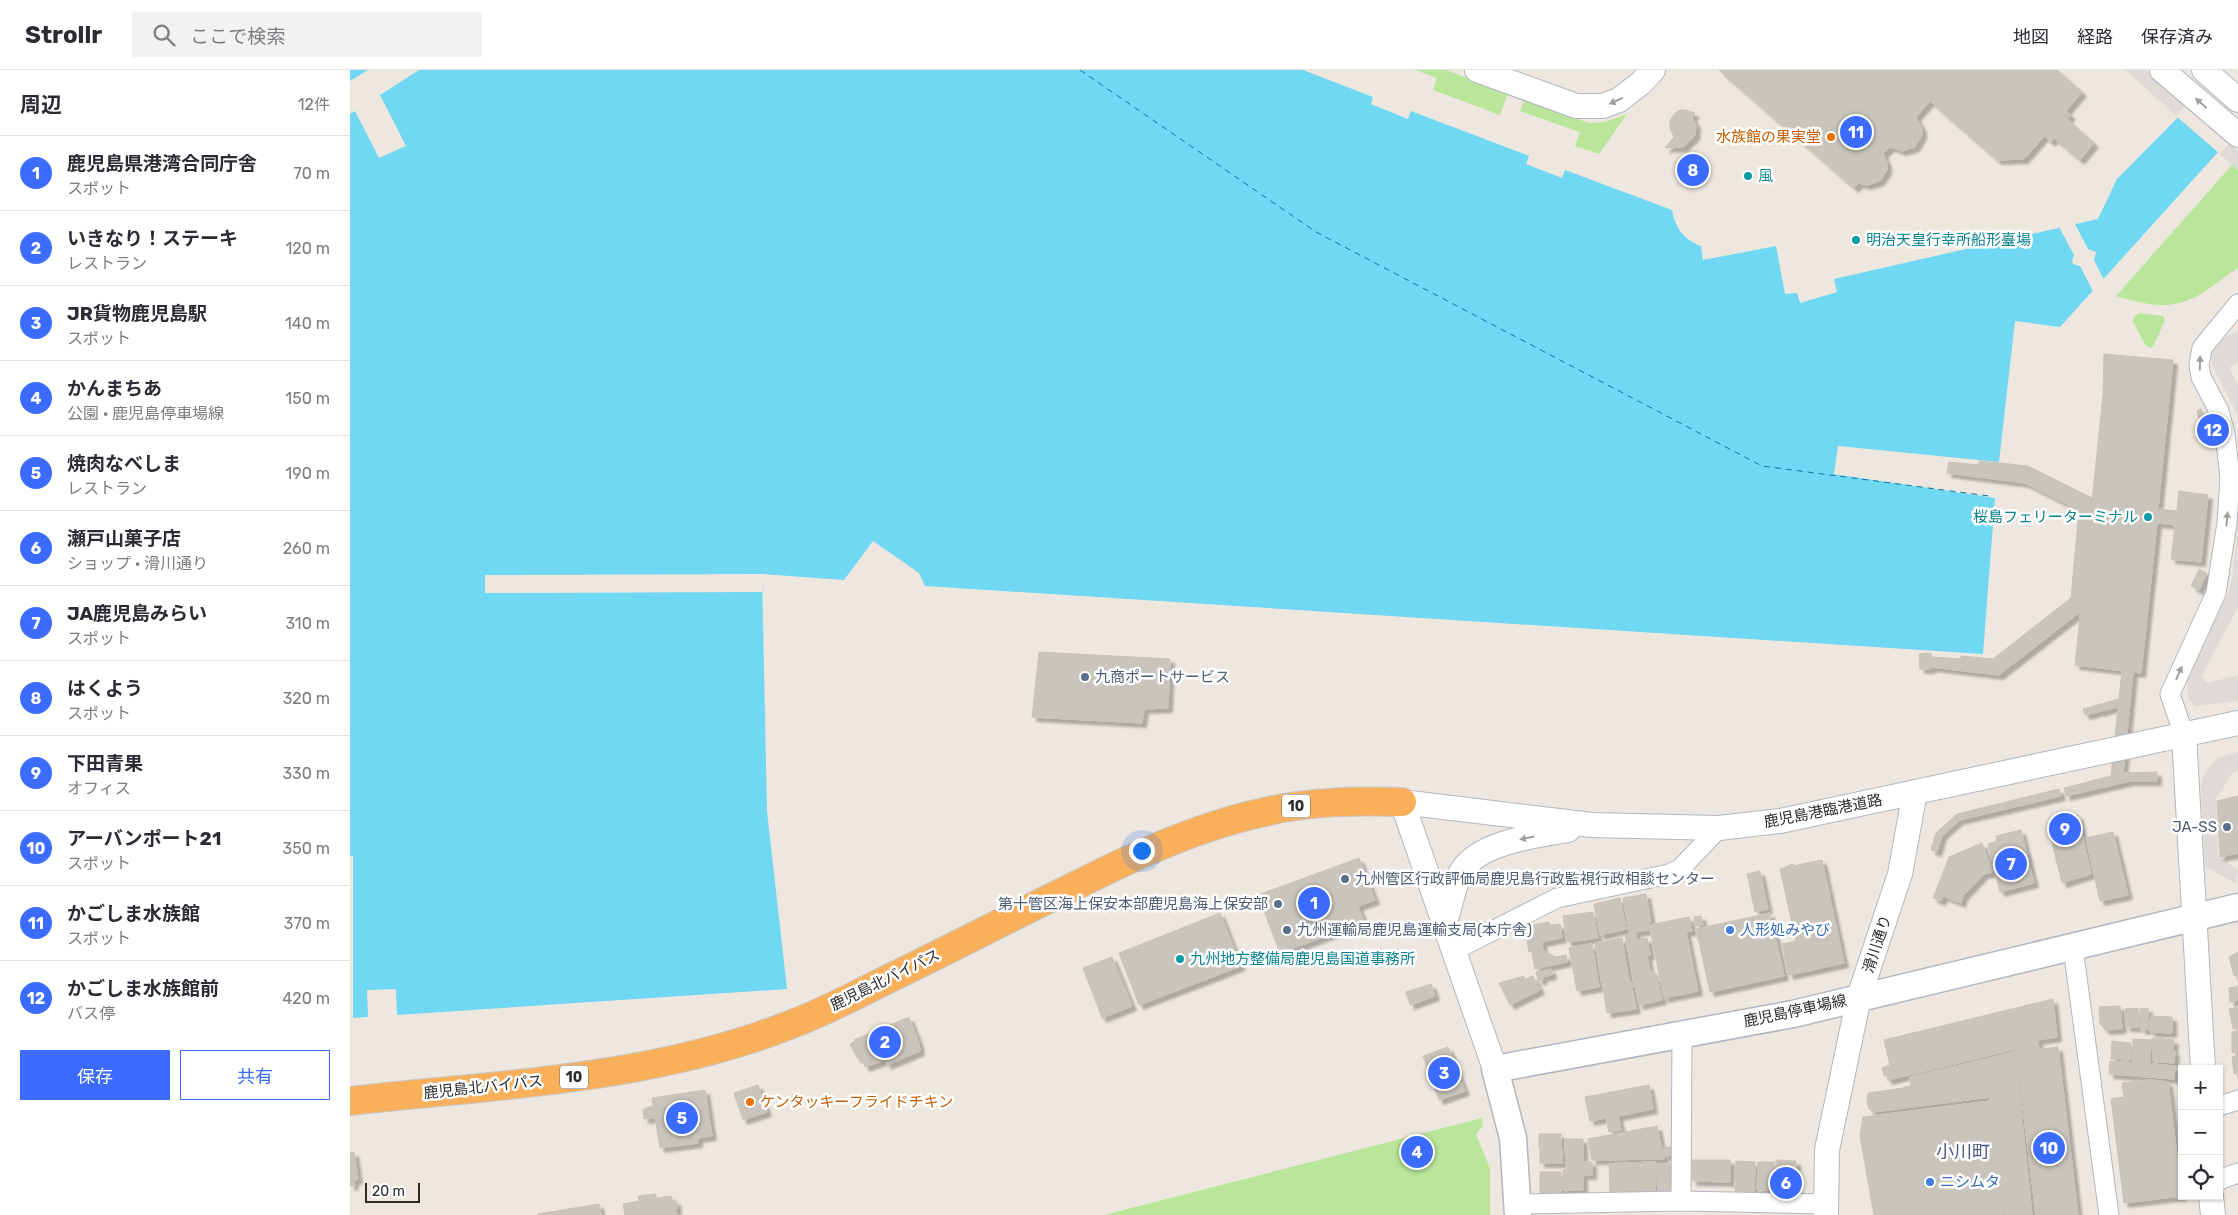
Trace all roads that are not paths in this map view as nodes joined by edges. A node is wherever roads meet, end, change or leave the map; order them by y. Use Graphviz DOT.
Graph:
graph roads {
  1 [pos="1477,70"];
  2 [pos="1653,70"];
  3 [pos="2162,70"];
  4 [pos="2204,70"];
  5 [pos="2238,100"];
  6 [pos="2238,135"];
  7 [pos="2238,304"];
  8 [pos="2238,723"];
  9 [pos="2184,735"];
  10 [pos="1915,792"];
  11 [pos="1402,802"];
  12 [pos="1592,825"];
  13 [pos="1719,828"];
  14 [pos="2238,907"];
  15 [pos="2195,918"];
  16 [pos="1445,922"];
  17 [pos="2073,948"];
  18 [pos="1453,951"];
  19 [pos="1859,997"];
  20 [pos="1682,1034"];
  21 [pos="2203,1065"];
  22 [pos="1495,1069"];
  23 [pos="2238,1100"];
  24 [pos="350,1101"];
  25 [pos="2223,1105"];
  26 [pos="2238,1173"];
  27 [pos="2223,1179"];
  28 [pos="2211,1200"];
  29 [pos="1693,1206"];
  30 [pos="1826,1209"];
  31 [pos="1518,1210"];
  32 [pos="2109,1215"];
  33 [pos="2212,1215"];
  2 -- 1 [label="street, one-way"];
  6 -- 3 [label="street, one-way"];
  4 -- 5 [label="street"];
  9 -- 7 [label="street, one-way"];
  8 -- 9 [label="street, 鹿児島港臨港道路"];
  9 -- 10 [label="street, 鹿児島港臨港道路"];
  9 -- 15 [label="street"];
  10 -- 13 [label="street, 鹿児島港臨港道路"];
  10 -- 19 [label="street, 滑川通り"];
  11 -- 12 [label="street, 鹿児島港臨港道路"];
  11 -- 16 [label="street"];
  11 -- 24 [label="highway, 鹿児島北バイパス / 10"];
  12 -- 13 [label="street, 鹿児島港臨港道路"];
  12 -- 16 [label="street, one-way"];
  13 -- 18 [label="street"];
  14 -- 15 [label="main road, 鹿児島停車場線"];
  15 -- 17 [label="main road, 鹿児島停車場線"];
  15 -- 21 [label="street"];
  16 -- 18 [label="street"];
  17 -- 19 [label="main road, 鹿児島停車場線"];
  17 -- 32 [label="street"];
  18 -- 22 [label="street"];
  19 -- 20 [label="main road, 鹿児島停車場線"];
  19 -- 30 [label="street, 滑川通り"];
  20 -- 22 [label="main road, 鹿児島停車場線"];
  20 -- 29 [label="street"];
  22 -- 31 [label="main road"];
  23 -- 25 [label="street"];
  26 -- 27 [label="street"];
  28 -- 33 [label="street"];
  29 -- 30 [label="street"];
  29 -- 31 [label="street"];
}
